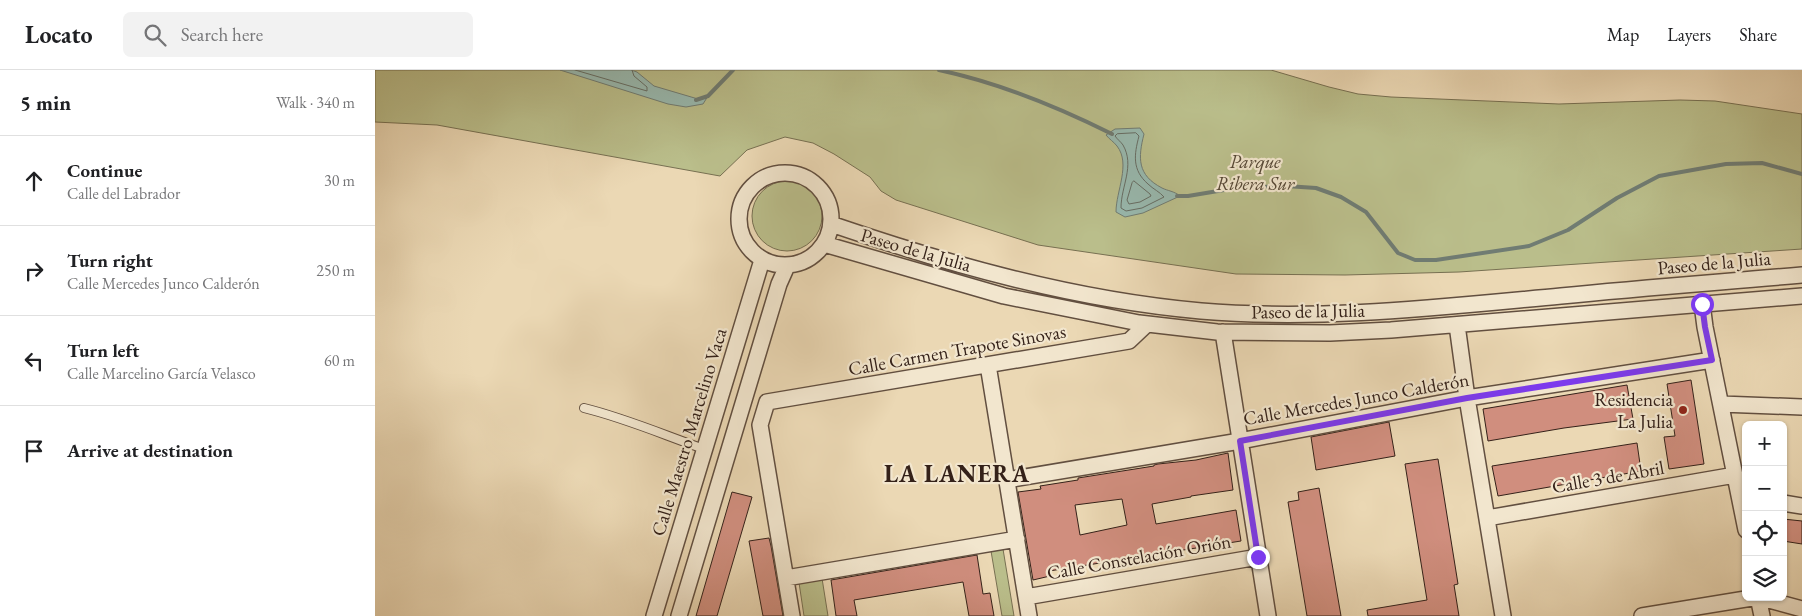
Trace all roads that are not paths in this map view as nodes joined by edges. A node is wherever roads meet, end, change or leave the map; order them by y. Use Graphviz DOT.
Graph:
graph roads {
  1 [pos="831,224"];
  2 [pos="824,244"];
  3 [pos="762,260"];
  4 [pos="787,266"];
  5 [pos="1802,275"];
  6 [pos="1802,296"];
  7 [pos="1702,304"];
  8 [pos="1147,324"];
  9 [pos="1457,325"];
  10 [pos="1223,332"];
  11 [pos="1712,360"];
  12 [pos="988,365"];
  13 [pos="1467,398"];
  14 [pos="1721,404"];
  15 [pos="1802,407"];
  16 [pos="584,408"];
  17 [pos="1240,441"];
  18 [pos="704,449"];
  19 [pos="1735,475"];
  20 [pos="1007,480"];
  21 [pos="1742,499"];
  22 [pos="1787,504"];
  23 [pos="1802,506"];
  24 [pos="1487,518"];
  25 [pos="1017,539"];
  26 [pos="1258,557"];
  27 [pos="786,578"];
  28 [pos="1026,597"];
  29 [pos="1742,600"];
  30 [pos="1759,601"];
  31 [pos="1773,601"];
  32 [pos="1802,609"];
  33 [pos="654,616"];
  34 [pos="679,616"];
  35 [pos="793,616"];
  36 [pos="1029,616"];
  37 [pos="1268,616"];
  38 [pos="1503,616"];
  39 [pos="1642,616"];
  40 [pos="1762,616"];
  1 -- 2 [label="street"];
  1 -- 3 [label="street"];
  1 -- 5 [label="street, Paseo de la Julia"];
  2 -- 4 [label="street"];
  2 -- 8 [label="street, Paseo de la Julia"];
  3 -- 4 [label="street"];
  3 -- 18 [label="street, Calle Maestro Marcelino Vaca"];
  4 -- 34 [label="street"];
  6 -- 7 [label="street, Paseo de la Julia"];
  7 -- 9 [label="street, Paseo de la Julia"];
  7 -- 11 [label="street"];
  8 -- 10 [label="street, Paseo de la Julia"];
  8 -- 12 [label="street, Calle Carmen Trapote Sinovas"];
  9 -- 10 [label="street, Paseo de la Julia"];
  9 -- 13 [label="street"];
  10 -- 17 [label="street"];
  11 -- 13 [label="street, Calle Mercedes Junco Calderón"];
  11 -- 14 [label="street"];
  12 -- 20 [label="street"];
  12 -- 27 [label="street, Calle Carmen Trapote Sinovas"];
  13 -- 17 [label="street, Calle Mercedes Junco Calderón"];
  13 -- 24 [label="street"];
  14 -- 15 [label="street"];
  14 -- 19 [label="street"];
  16 -- 18 [label="lane"];
  17 -- 20 [label="street, Calle Mercedes Junco Calderón"];
  17 -- 26 [label="street"];
  18 -- 33 [label="street, Calle Maestro Marcelino Vaca"];
  19 -- 21 [label="street"];
  19 -- 24 [label="street, Calle 3 de Abril"];
  20 -- 25 [label="street"];
  22 -- 23 [label="street"];
  24 -- 38 [label="street"];
  25 -- 27 [label="street"];
  25 -- 28 [label="street"];
  26 -- 28 [label="street, Calle Constelación Orión"];
  26 -- 37 [label="street"];
  27 -- 35 [label="street"];
  28 -- 36 [label="street"];
  29 -- 39 [label="street"];
  30 -- 40 [label="street"];
  31 -- 32 [label="street"];
}
